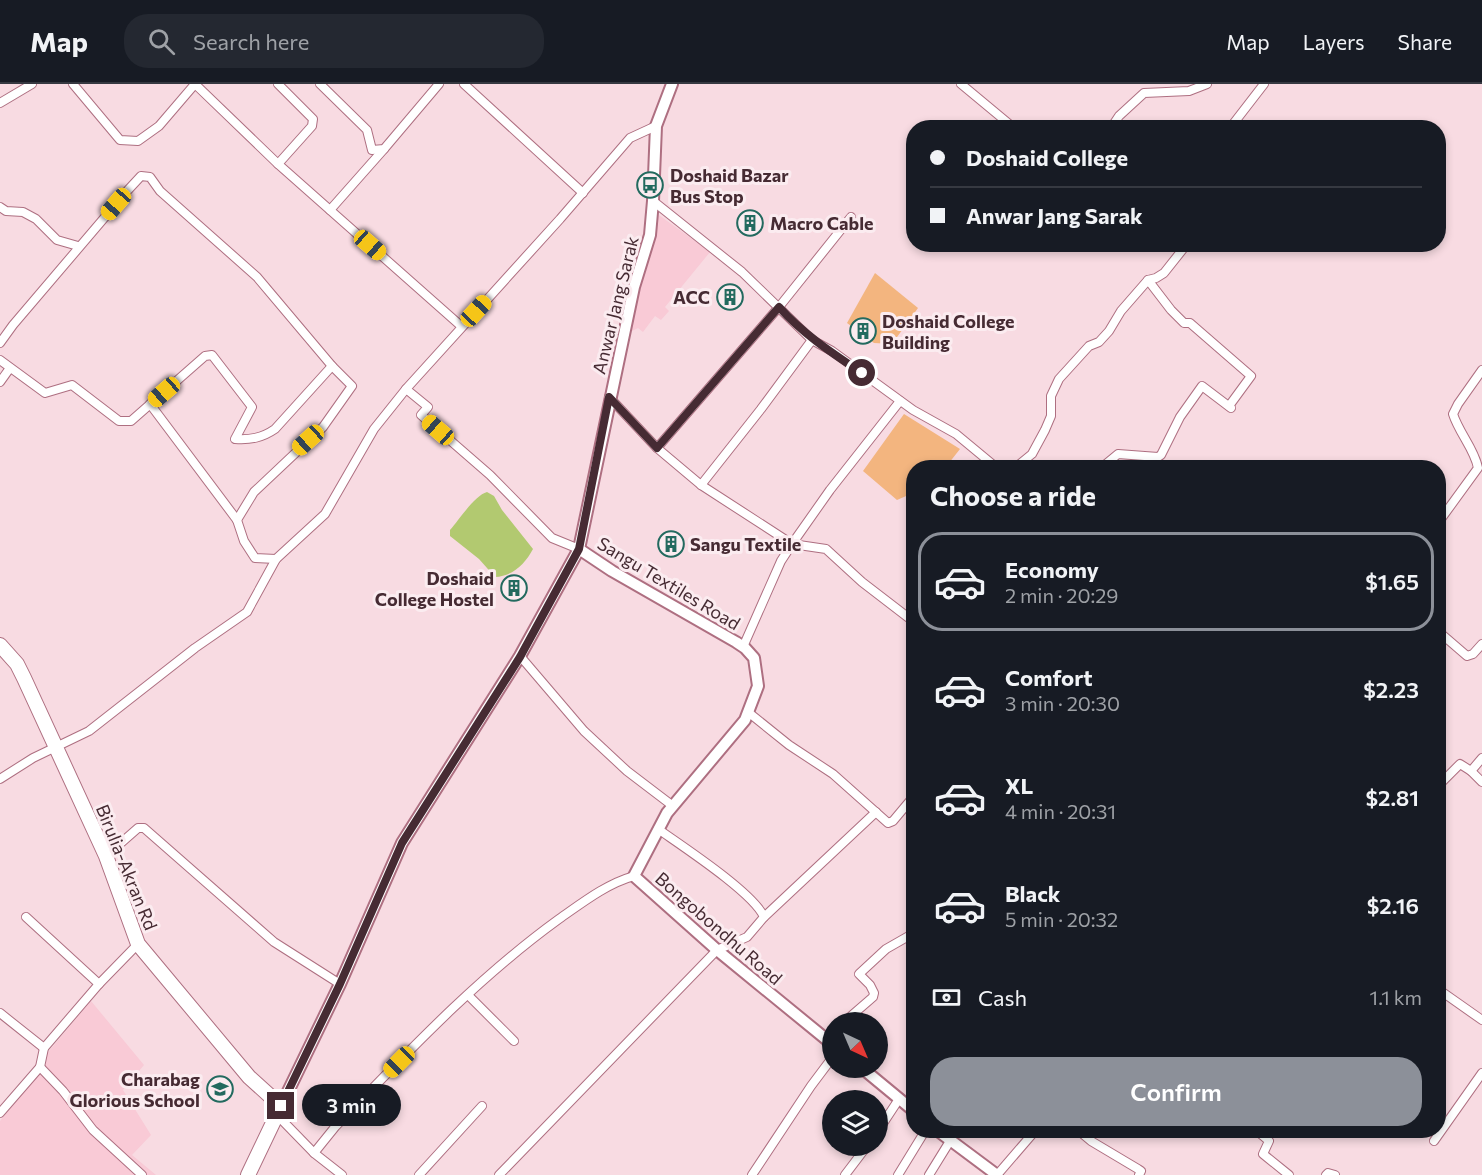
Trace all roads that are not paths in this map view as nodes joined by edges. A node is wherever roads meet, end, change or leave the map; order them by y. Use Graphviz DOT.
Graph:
graph roads {
  1 [pos="32,84"];
  2 [pos="73,84"];
  3 [pos="195,84"];
  4 [pos="278,84"];
  5 [pos="320,84"];
  6 [pos="439,84"];
  7 [pos="464,84"];
  8 [pos="672,84"];
  9 [pos="961,84"];
  10 [pos="1207,84"];
  11 [pos="1264,84"];
  12 [pos="0,103"];
  13 [pos="1004,120"];
  14 [pos="1116,120"];
  15 [pos="1236,120"];
  16 [pos="656,126"];
  17 [pos="384,149"];
  18 [pos="278,164"];
  19 [pos="583,193"];
  20 [pos="654,201"];
  21 [pos="0,207"];
  22 [pos="330,210"];
  23 [pos="851,218"];
  24 [pos="78,246"];
  25 [pos="1181,252"];
  26 [pos="1148,279"];
  27 [pos="779,307"];
  28 [pos="461,326"];
  29 [pos="812,340"];
  30 [pos="0,343"];
  31 [pos="0,360"];
  32 [pos="332,366"];
  33 [pos="10,368"];
  34 [pos="1482,370"];
  35 [pos="0,382"];
  36 [pos="406,389"];
  37 [pos="609,397"];
  38 [pos="900,401"];
  39 [pos="150,404"];
  40 [pos="657,448"];
  41 [pos="988,460"];
  42 [pos="1025,460"];
  43 [pos="1111,460"];
  44 [pos="1480,468"];
  45 [pos="701,485"];
  46 [pos="1446,513"];
  47 [pos="237,520"];
  48 [pos="792,544"];
  49 [pos="579,549"];
  50 [pos="276,559"];
  51 [pos="906,616"];
  52 [pos="1446,638"];
  53 [pos="1482,644"];
  54 [pos="0,645"];
  55 [pos="743,647"];
  56 [pos="520,657"];
  57 [pos="748,712"];
  58 [pos="56,748"];
  59 [pos="1482,758"];
  60 [pos="1471,771"];
  61 [pos="1446,778"];
  62 [pos="0,779"];
  63 [pos="1482,782"];
  64 [pos="669,803"];
  65 [pos="906,805"];
  66 [pos="876,812"];
  67 [pos="658,829"];
  68 [pos="106,856"];
  69 [pos="634,876"];
  70 [pos="26,917"];
  71 [pos="764,917"];
  72 [pos="906,937"];
  73 [pos="138,944"];
  74 [pos="717,950"];
  75 [pos="99,984"];
  76 [pos="340,984"];
  77 [pos="468,995"];
  78 [pos="1446,995"];
  79 [pos="0,1012"];
  80 [pos="855,1012"];
  81 [pos="1482,1020"];
  82 [pos="822,1033"];
  83 [pos="514,1041"];
  84 [pos="44,1048"];
  85 [pos="40,1067"];
  86 [pos="822,1071"];
  87 [pos="1482,1073"];
  88 [pos="874,1078"];
  89 [pos="899,1099"];
  90 [pos="906,1105"];
  91 [pos="482,1106"];
  92 [pos="279,1111"];
  93 [pos="0,1113"];
  94 [pos="888,1116"];
  95 [pos="1446,1124"];
  96 [pos="921,1138"];
  97 [pos="946,1138"];
  98 [pos="1029,1138"];
  99 [pos="1087,1138"];
  100 [pos="1265,1138"];
  101 [pos="1436,1138"];
  102 [pos="950,1141"];
  103 [pos="1434,1141"];
  104 [pos="314,1153"];
  105 [pos="859,1156"];
  106 [pos="142,1175"];
  107 [pos="248,1175"];
  108 [pos="342,1175"];
  109 [pos="419,1175"];
  110 [pos="499,1175"];
  111 [pos="752,1175"];
  112 [pos="845,1175"];
  113 [pos="898,1175"];
  114 [pos="929,1175"];
  115 [pos="997,1175"];
  116 [pos="1139,1175"];
  117 [pos="1289,1175"];
  118 [pos="1326,1175"];
  119 [pos="1335,1175"];
  1 -- 12 [label="street"];
  2 -- 3 [label="street"];
  3 -- 18 [label="street"];
  4 -- 18 [label="street"];
  5 -- 17 [label="street"];
  6 -- 17 [label="street"];
  7 -- 19 [label="street"];
  8 -- 16 [label="main road, Anwar Jang Sarak"];
  9 -- 13 [label="street"];
  10 -- 14 [label="street"];
  11 -- 15 [label="street"];
  16 -- 19 [label="street"];
  16 -- 20 [label="main road, Anwar Jang Sarak"];
  17 -- 22 [label="street"];
  18 -- 22 [label="street"];
  19 -- 28 [label="street"];
  20 -- 27 [label="street"];
  20 -- 37 [label="main road, Anwar Jang Sarak"];
  21 -- 24 [label="street"];
  22 -- 28 [label="street"];
  23 -- 27 [label="street"];
  24 -- 30 [label="street"];
  24 -- 32 [label="street"];
  25 -- 26 [label="street"];
  26 -- 42 [label="street"];
  26 -- 43 [label="street"];
  27 -- 29 [label="street"];
  27 -- 40 [label="street"];
  28 -- 36 [label="street"];
  29 -- 38 [label="street"];
  29 -- 45 [label="street"];
  31 -- 33 [label="street"];
  32 -- 39 [label="street"];
  32 -- 47 [label="street"];
  33 -- 35 [label="street"];
  33 -- 39 [label="street"];
  34 -- 44 [label="street"];
  36 -- 49 [label="street"];
  36 -- 50 [label="street"];
  37 -- 40 [label="street"];
  37 -- 49 [label="main road, Anwar Jang Sarak"];
  38 -- 41 [label="street"];
  38 -- 48 [label="street"];
  39 -- 47 [label="street"];
  40 -- 45 [label="street"];
  44 -- 46 [label="street"];
  45 -- 48 [label="street"];
  47 -- 50 [label="street"];
  48 -- 51 [label="street"];
  48 -- 55 [label="street"];
  49 -- 55 [label="main road, Sangu Textiles Road"];
  49 -- 56 [label="main road, Anwar Jang Sarak"];
  50 -- 58 [label="street"];
  52 -- 53 [label="street"];
  54 -- 58 [label="highway, Birulia-Akran Rd"];
  55 -- 57 [label="main road, Bongobondhu Road"];
  56 -- 64 [label="street"];
  56 -- 76 [label="main road, Anwar Jang Sarak"];
  57 -- 66 [label="street"];
  57 -- 67 [label="main road, Bongobondhu Road"];
  58 -- 62 [label="street"];
  58 -- 68 [label="highway, Birulia-Akran Rd"];
  59 -- 60 [label="street"];
  60 -- 61 [label="street"];
  60 -- 63 [label="street"];
  65 -- 66 [label="street"];
  66 -- 71 [label="street"];
  67 -- 69 [label="main road, Bongobondhu Road"];
  67 -- 71 [label="street"];
  68 -- 73 [label="highway, Birulia-Akran Rd"];
  68 -- 76 [label="street"];
  69 -- 74 [label="main road, Bongobondhu Road"];
  69 -- 77 [label="street"];
  70 -- 75 [label="street"];
  71 -- 74 [label="street"];
  72 -- 80 [label="street"];
  73 -- 75 [label="street"];
  73 -- 92 [label="highway, Birulia-Akran Rd"];
  74 -- 82 [label="main road, Bongobondhu Road"];
  74 -- 110 [label="street"];
  75 -- 84 [label="street"];
  76 -- 92 [label="main road, Anwar Jang Sarak"];
  77 -- 83 [label="street"];
  77 -- 104 [label="street"];
  78 -- 81 [label="street"];
  79 -- 84 [label="street"];
  84 -- 85 [label="street"];
  85 -- 93 [label="street"];
  85 -- 106 [label="street"];
  86 -- 111 [label="street"];
  87 -- 95 [label="street"];
  88 -- 89 [label="main road"];
  89 -- 90 [label="main road"];
  89 -- 94 [label="street"];
  91 -- 109 [label="street"];
  92 -- 104 [label="street"];
  92 -- 107 [label="highway"];
  96 -- 113 [label="street"];
  97 -- 102 [label="main road"];
  98 -- 115 [label="street"];
  99 -- 116 [label="street"];
  100 -- 117 [label="street"];
  101 -- 103 [label="street"];
  102 -- 114 [label="street"];
  102 -- 115 [label="main road"];
  104 -- 108 [label="street"];
  105 -- 112 [label="street"];
  118 -- 119 [label="street"];
}
